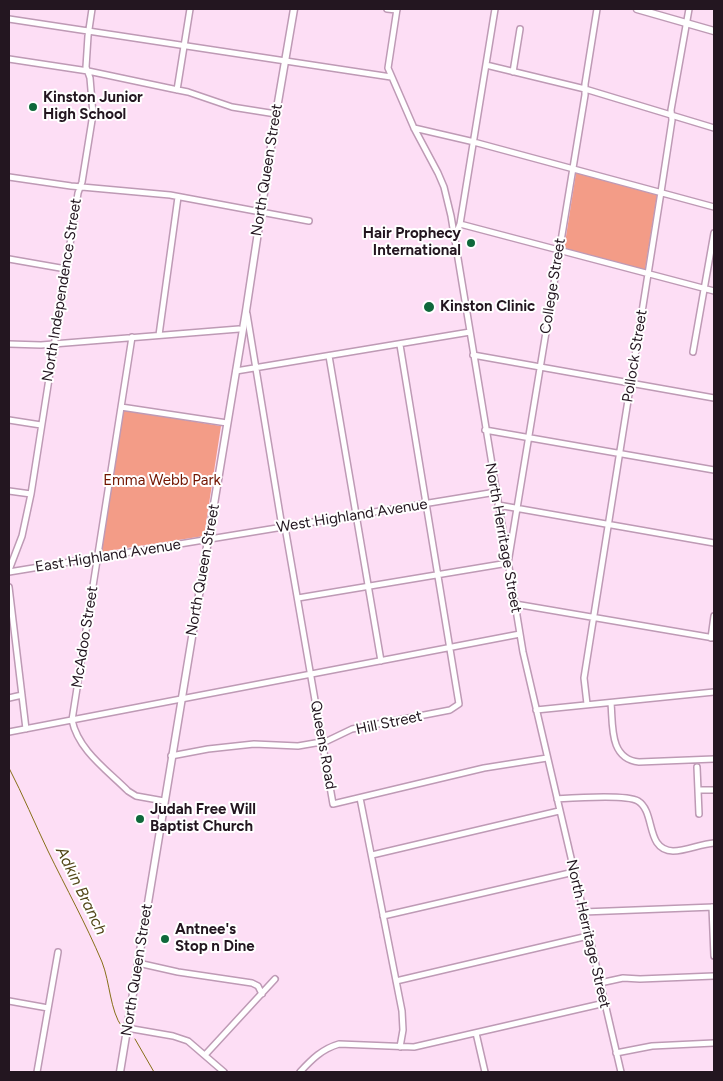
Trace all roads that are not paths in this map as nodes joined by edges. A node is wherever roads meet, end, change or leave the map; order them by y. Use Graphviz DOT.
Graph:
graph roads {
  1 [pos="92,9"];
  2 [pos="190,9"];
  3 [pos="294,9"];
  4 [pos="387,9"];
  5 [pos="496,9"];
  6 [pos="597,9"];
  7 [pos="637,9"];
  8 [pos="689,9"];
  9 [pos="397,10"];
  10 [pos="9,19"];
  11 [pos="686,23"];
  12 [pos="520,29"];
  13 [pos="89,30"];
  14 [pos="714,31"];
  15 [pos="184,44"];
  16 [pos="9,59"];
  17 [pos="285,61"];
  18 [pos="486,65"];
  19 [pos="88,71"];
  20 [pos="514,72"];
  21 [pos="391,77"];
  22 [pos="585,89"];
  23 [pos="177,90"];
  24 [pos="276,114"];
  25 [pos="671,115"];
  26 [pos="414,128"];
  27 [pos="714,128"];
  28 [pos="475,142"];
  29 [pos="572,169"];
  30 [pos="9,177"];
  31 [pos="80,187"];
  32 [pos="661,192"];
  33 [pos="178,197"];
  34 [pos="714,207"];
  35 [pos="260,212"];
  36 [pos="310,221"];
  37 [pos="460,224"];
  38 [pos="714,233"];
  39 [pos="455,237"];
  40 [pos="559,250"];
  41 [pos="9,259"];
  42 [pos="66,269"];
  43 [pos="648,274"];
  44 [pos="705,289"];
  45 [pos="714,291"];
  46 [pos="246,311"];
  47 [pos="239,329"];
  48 [pos="470,332"];
  49 [pos="159,335"];
  50 [pos="132,337"];
  51 [pos="9,344"];
  52 [pos="54,344"];
  53 [pos="400,345"];
  54 [pos="694,352"];
  55 [pos="473,355"];
  56 [pos="330,356"];
  57 [pos="540,367"];
  58 [pos="255,368"];
  59 [pos="236,371"];
  60 [pos="631,383"];
  61 [pos="714,398"];
  62 [pos="121,407"];
  63 [pos="9,420"];
  64 [pos="227,423"];
  65 [pos="41,425"];
  66 [pos="486,430"];
  67 [pos="529,438"];
  68 [pos="620,454"];
  69 [pos="714,470"];
  70 [pos="9,491"];
  71 [pos="496,492"];
  72 [pos="31,494"];
  73 [pos="427,504"];
  74 [pos="498,505"];
  75 [pos="518,508"];
  76 [pos="356,515"];
  77 [pos="608,524"];
  78 [pos="284,527"];
  79 [pos="208,540"];
  80 [pos="714,543"];
  81 [pos="97,557"];
  82 [pos="508,563"];
  83 [pos="9,571"];
  84 [pos="438,575"];
  85 [pos="9,587"];
  86 [pos="368,587"];
  87 [pos="298,598"];
  88 [pos="515,604"];
  89 [pos="714,616"];
  90 [pos="594,618"];
  91 [pos="520,634"];
  92 [pos="12,635"];
  93 [pos="712,638"];
  94 [pos="450,647"];
  95 [pos="381,661"];
  96 [pos="310,675"];
  97 [pos="714,692"];
  98 [pos="22,695"];
  99 [pos="9,698"];
  100 [pos="181,699"];
  101 [pos="611,702"];
  102 [pos="588,704"];
  103 [pos="536,710"];
  104 [pos="72,720"];
  105 [pos="26,729"];
  106 [pos="9,732"];
  107 [pos="322,742"];
  108 [pos="172,756"];
  109 [pos="548,758"];
  110 [pos="714,759"];
  111 [pos="697,767"];
  112 [pos="698,790"];
  113 [pos="714,790"];
  114 [pos="360,798"];
  115 [pos="556,799"];
  116 [pos="164,801"];
  117 [pos="559,811"];
  118 [pos="699,814"];
  119 [pos="714,843"];
  120 [pos="372,855"];
  121 [pos="574,872"];
  122 [pos="713,907"];
  123 [pos="583,912"];
  124 [pos="383,916"];
  125 [pos="588,936"];
  126 [pos="58,952"];
  127 [pos="714,956"];
  128 [pos="138,963"];
  129 [pos="714,976"];
  130 [pos="275,979"];
  131 [pos="396,981"];
  132 [pos="600,983"];
  133 [pos="262,994"];
  134 [pos="9,1001"];
  135 [pos="605,1003"];
  136 [pos="48,1008"];
  137 [pos="127,1028"];
  138 [pos="476,1033"];
  139 [pos="714,1043"];
  140 [pos="400,1047"];
  141 [pos="616,1053"];
  142 [pos="205,1055"];
  143 [pos="37,1072"];
  144 [pos="120,1072"];
  145 [pos="224,1072"];
  146 [pos="300,1072"];
  147 [pos="486,1072"];
  148 [pos="621,1072"];
  1 -- 13 [label="street, North Independence Street"];
  2 -- 15 [label="street"];
  3 -- 17 [label="main road, North Queen Street"];
  4 -- 9 [label="street"];
  5 -- 18 [label="street"];
  6 -- 22 [label="street, College Street"];
  7 -- 11 [label="main road"];
  8 -- 11 [label="street, Pollock Street"];
  9 -- 21 [label="street, North Herritage Street"];
  10 -- 13 [label="street"];
  11 -- 14 [label="main road"];
  11 -- 25 [label="street, Pollock Street"];
  12 -- 20 [label="street"];
  13 -- 15 [label="street"];
  13 -- 19 [label="street, North Independence Street"];
  15 -- 17 [label="street"];
  15 -- 23 [label="street"];
  16 -- 19 [label="street"];
  17 -- 21 [label="street"];
  17 -- 24 [label="main road, North Queen Street"];
  18 -- 20 [label="street"];
  18 -- 28 [label="street"];
  19 -- 23 [label="street"];
  19 -- 31 [label="street, North Independence Street"];
  20 -- 22 [label="street"];
  21 -- 26 [label="street, North Herritage Street"];
  22 -- 25 [label="street"];
  22 -- 29 [label="street, College Street"];
  23 -- 24 [label="street"];
  24 -- 35 [label="main road, North Queen Street"];
  25 -- 27 [label="street"];
  25 -- 32 [label="street, Pollock Street"];
  26 -- 28 [label="street"];
  26 -- 39 [label="street, North Herritage Street"];
  28 -- 29 [label="street"];
  28 -- 37 [label="street"];
  29 -- 32 [label="street"];
  29 -- 40 [label="street, College Street"];
  30 -- 31 [label="street"];
  31 -- 33 [label="street"];
  31 -- 42 [label="street, North Independence Street"];
  32 -- 34 [label="street"];
  32 -- 43 [label="street, Pollock Street"];
  33 -- 35 [label="street"];
  33 -- 49 [label="street"];
  35 -- 36 [label="street"];
  35 -- 46 [label="main road, North Queen Street"];
  37 -- 39 [label="street"];
  37 -- 40 [label="street"];
  38 -- 44 [label="street"];
  39 -- 48 [label="street, North Herritage Street"];
  40 -- 43 [label="street"];
  40 -- 57 [label="street, College Street"];
  41 -- 42 [label="street"];
  42 -- 52 [label="street, North Independence Street"];
  43 -- 44 [label="street"];
  43 -- 60 [label="street, Pollock Street"];
  44 -- 45 [label="street"];
  44 -- 54 [label="street"];
  46 -- 58 [label="street, Queens Road"];
  46 -- 59 [label="main road, North Queen Street"];
  47 -- 49 [label="street"];
  48 -- 53 [label="street"];
  48 -- 55 [label="street, North Herritage Street"];
  49 -- 50 [label="street"];
  50 -- 52 [label="street"];
  50 -- 62 [label="street, McAdoo Street"];
  51 -- 52 [label="street"];
  52 -- 65 [label="street, North Independence Street"];
  53 -- 56 [label="street"];
  53 -- 73 [label="street"];
  55 -- 57 [label="street"];
  55 -- 66 [label="street, North Herritage Street"];
  56 -- 58 [label="street"];
  56 -- 76 [label="street"];
  57 -- 60 [label="street"];
  57 -- 67 [label="street, College Street"];
  58 -- 59 [label="street"];
  58 -- 78 [label="street, Queens Road"];
  59 -- 64 [label="main road, North Queen Street"];
  60 -- 61 [label="street"];
  60 -- 68 [label="street, Pollock Street"];
  62 -- 64 [label="street"];
  62 -- 81 [label="street, McAdoo Street"];
  63 -- 65 [label="street"];
  64 -- 79 [label="main road, North Queen Street"];
  65 -- 72 [label="street, North Independence Street"];
  66 -- 67 [label="street"];
  66 -- 71 [label="street, North Herritage Street"];
  67 -- 68 [label="street"];
  67 -- 75 [label="street, College Street"];
  68 -- 69 [label="street"];
  68 -- 77 [label="street, Pollock Street"];
  70 -- 72 [label="street"];
  71 -- 73 [label="street, West Highland Avenue"];
  71 -- 74 [label="street, North Herritage Street"];
  72 -- 83 [label="street, North Independence Street"];
  73 -- 76 [label="street, West Highland Avenue"];
  73 -- 84 [label="street"];
  74 -- 75 [label="street"];
  74 -- 82 [label="street, North Herritage Street"];
  75 -- 77 [label="street"];
  75 -- 82 [label="street, College Street"];
  76 -- 78 [label="street, West Highland Avenue"];
  76 -- 86 [label="street"];
  77 -- 80 [label="street"];
  77 -- 90 [label="street, Pollock Street"];
  78 -- 79 [label="street, West Highland Avenue"];
  78 -- 87 [label="street, Queens Road"];
  79 -- 81 [label="street, East Highland Avenue"];
  79 -- 100 [label="main road, North Queen Street"];
  81 -- 83 [label="street, East Highland Avenue"];
  81 -- 104 [label="street, McAdoo Street"];
  82 -- 84 [label="street"];
  82 -- 88 [label="street, North Herritage Street"];
  84 -- 86 [label="street"];
  84 -- 94 [label="street"];
  85 -- 92 [label="street"];
  86 -- 87 [label="street"];
  86 -- 95 [label="street"];
  87 -- 96 [label="street, Queens Road"];
  88 -- 90 [label="street"];
  88 -- 91 [label="street, North Herritage Street"];
  89 -- 93 [label="street"];
  90 -- 93 [label="street"];
  90 -- 102 [label="street, Pollock Street"];
  91 -- 94 [label="street"];
  91 -- 103 [label="street, North Herritage Street"];
  92 -- 98 [label="street"];
  94 -- 95 [label="street"];
  94 -- 107 [label="street, Hill Street"];
  95 -- 96 [label="street"];
  96 -- 100 [label="street"];
  96 -- 107 [label="street, Queens Road"];
  97 -- 101 [label="street"];
  98 -- 99 [label="street"];
  98 -- 105 [label="street"];
  100 -- 104 [label="street"];
  100 -- 108 [label="main road, North Queen Street"];
  101 -- 102 [label="street"];
  101 -- 110 [label="street"];
  102 -- 103 [label="street"];
  103 -- 109 [label="street, North Herritage Street"];
  104 -- 105 [label="street"];
  104 -- 116 [label="street, McAdoo Street"];
  105 -- 106 [label="street"];
  107 -- 108 [label="street, Hill Street"];
  107 -- 114 [label="street, Queens Road"];
  108 -- 116 [label="main road, North Queen Street"];
  109 -- 114 [label="street"];
  109 -- 115 [label="street, North Herritage Street"];
  111 -- 112 [label="street"];
  112 -- 113 [label="street"];
  112 -- 118 [label="street"];
  114 -- 120 [label="street"];
  115 -- 117 [label="street, North Herritage Street"];
  115 -- 119 [label="street"];
  116 -- 128 [label="main road, North Queen Street"];
  117 -- 120 [label="street"];
  117 -- 121 [label="street, North Herritage Street"];
  120 -- 124 [label="street"];
  121 -- 123 [label="street, North Herritage Street"];
  121 -- 124 [label="street"];
  122 -- 123 [label="street"];
  122 -- 127 [label="street"];
  123 -- 125 [label="street, North Herritage Street"];
  124 -- 131 [label="street"];
  125 -- 131 [label="street"];
  125 -- 132 [label="street, North Herritage Street"];
  126 -- 136 [label="street"];
  128 -- 133 [label="street"];
  128 -- 137 [label="main road, North Queen Street"];
  129 -- 132 [label="street"];
  130 -- 133 [label="street"];
  131 -- 140 [label="street"];
  132 -- 135 [label="street, North Herritage Street"];
  133 -- 142 [label="street"];
  134 -- 136 [label="street"];
  135 -- 138 [label="street"];
  135 -- 141 [label="street, North Herritage Street"];
  136 -- 143 [label="street"];
  137 -- 142 [label="street"];
  137 -- 144 [label="main road, North Queen Street"];
  138 -- 140 [label="street"];
  138 -- 147 [label="street"];
  139 -- 141 [label="street"];
  140 -- 146 [label="street"];
  141 -- 148 [label="street, North Herritage Street"];
  142 -- 145 [label="street"];
}
